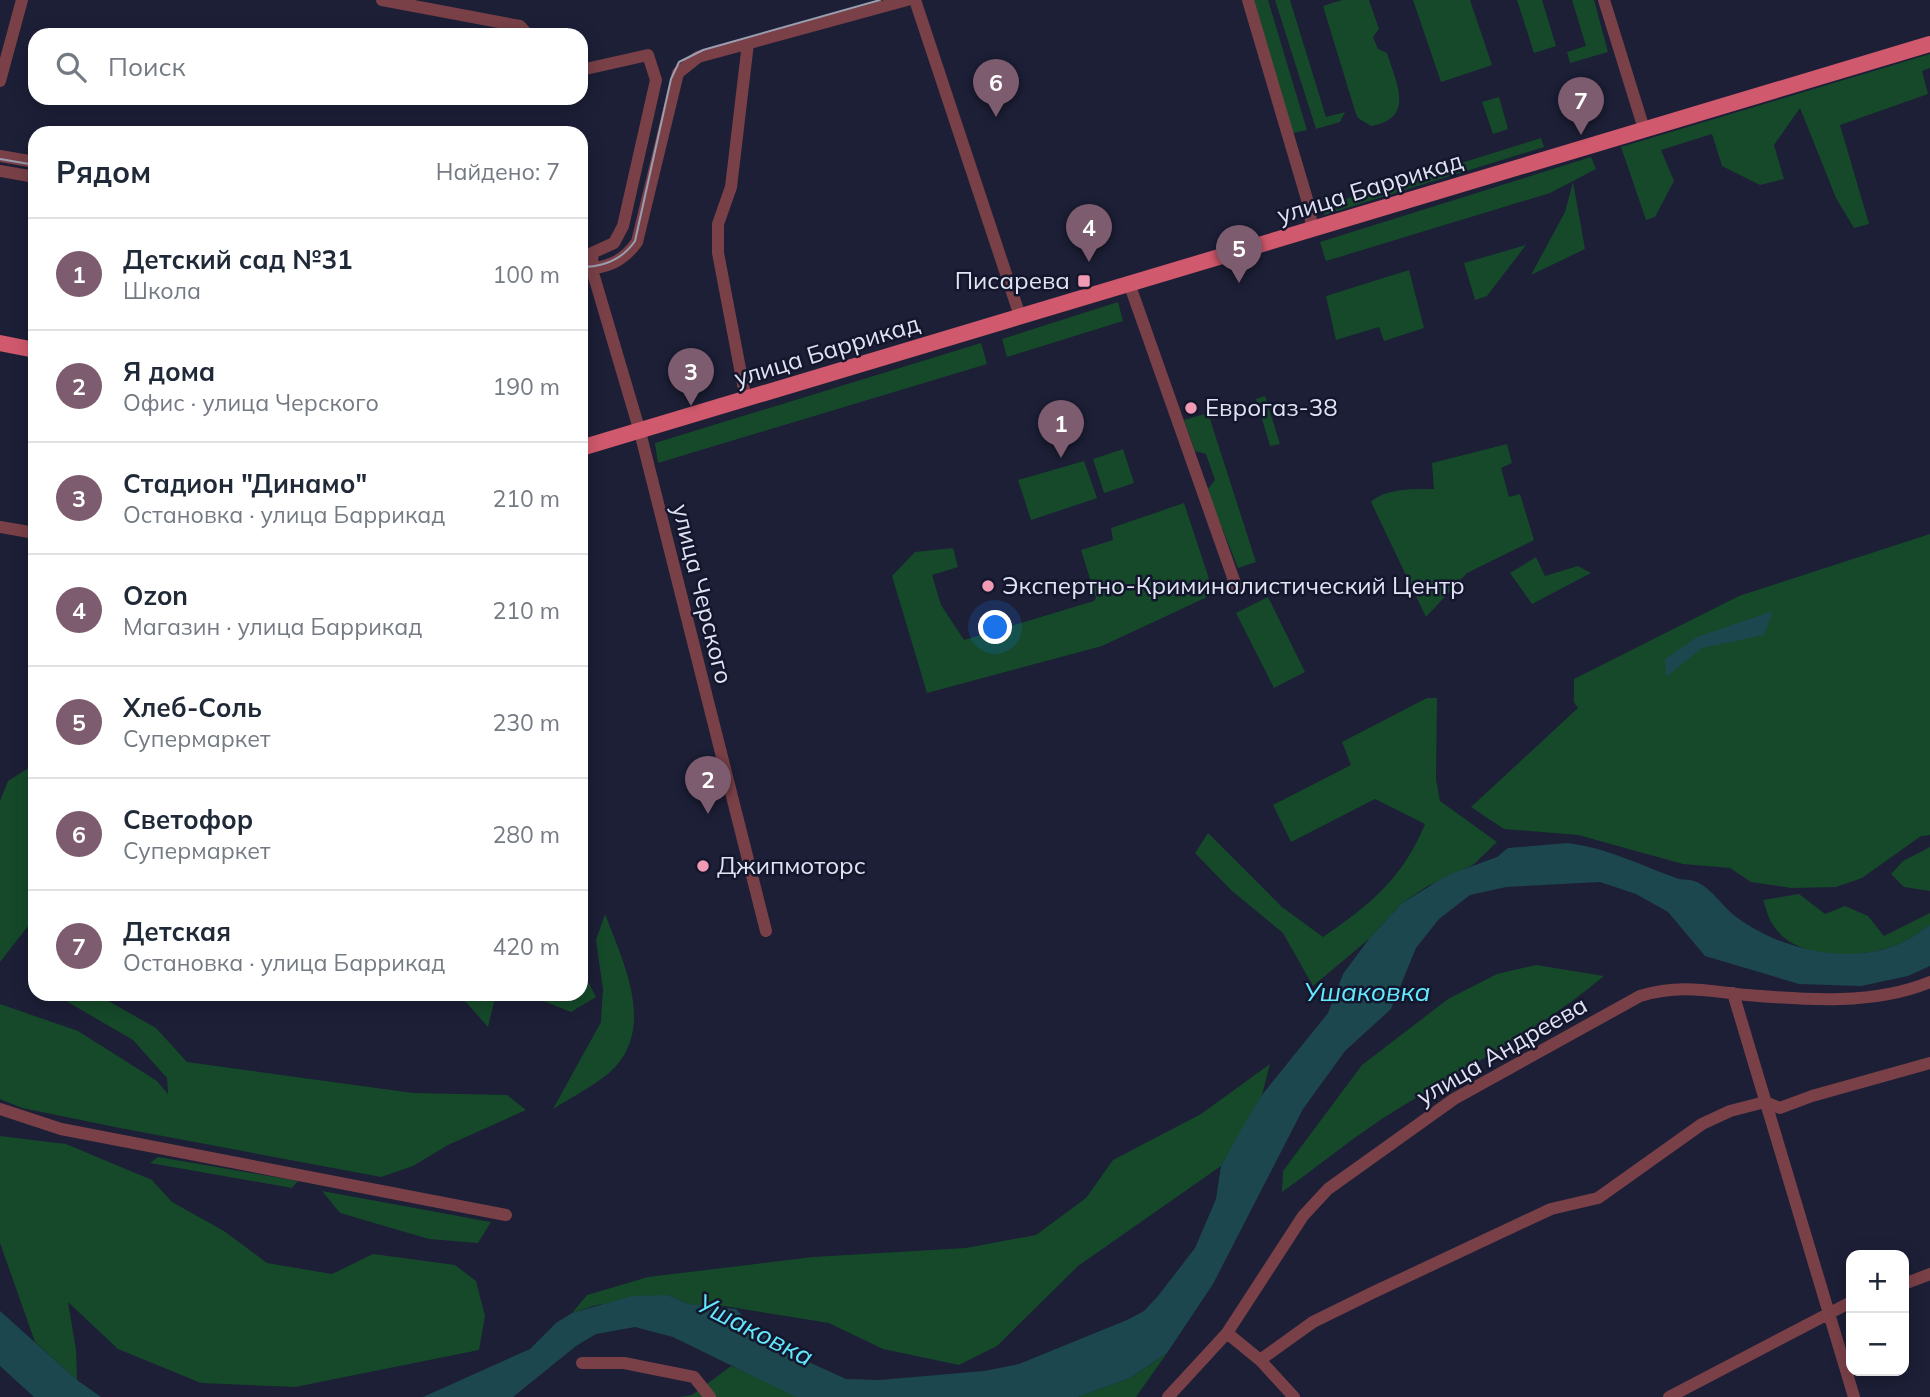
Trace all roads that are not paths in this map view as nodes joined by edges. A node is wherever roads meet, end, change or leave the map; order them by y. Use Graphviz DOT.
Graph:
graph roads {
  1 [pos="22,0"];
  2 [pos="382,0"];
  3 [pos="907,0"];
  4 [pos="915,0"];
  5 [pos="1248,0"];
  6 [pos="1604,0"];
  7 [pos="522,28"];
  8 [pos="748,43"];
  9 [pos="1930,44"];
  10 [pos="588,68"];
  11 [pos="0,81"];
  12 [pos="1644,129"];
  13 [pos="0,156"];
  14 [pos="28,161"];
  15 [pos="0,171"];
  16 [pos="28,176"];
  17 [pos="1312,229"];
  18 [pos="588,251"];
  19 [pos="588,252"];
  20 [pos="630,253"];
  21 [pos="588,269"];
  22 [pos="588,271"];
  23 [pos="1129,283"];
  24 [pos="1020,316"];
  25 [pos="0,343"];
  26 [pos="28,349"];
  27 [pos="746,400"];
  28 [pos="640,432"];
  29 [pos="588,446"];
  30 [pos="0,527"];
  31 [pos="28,532"];
  32 [pos="1236,586"];
  33 [pos="766,931"];
  34 [pos="1930,982"];
  35 [pos="1733,993"];
  36 [pos="1930,1063"];
  37 [pos="1765,1102"];
  38 [pos="0,1109"];
  39 [pos="506,1216"];
  40 [pos="1930,1274"];
  41 [pos="1909,1282"];
  42 [pos="1846,1304"];
  43 [pos="1829,1312"];
  44 [pos="1227,1333"];
  45 [pos="1260,1360"];
  46 [pos="582,1363"];
  47 [pos="710,1397"];
  48 [pos="1168,1397"];
  49 [pos="1294,1397"];
  50 [pos="1669,1397"];
  51 [pos="1854,1397"];
  1 -- 11 [label="street"];
  2 -- 7 [label="street"];
  3 -- 8 [label="street"];
  4 -- 24 [label="street"];
  5 -- 17 [label="street"];
  6 -- 12 [label="street"];
  8 -- 20 [label="street"];
  8 -- 27 [label="street"];
  9 -- 12 [label="main road, улица Баррикад"];
  10 -- 18 [label="street"];
  12 -- 17 [label="main road, улица Баррикад"];
  13 -- 14 [label="street"];
  15 -- 16 [label="street"];
  17 -- 23 [label="main road, улица Баррикад"];
  19 -- 20 [label="street"];
  20 -- 21 [label="street"];
  22 -- 28 [label="street, улица Черского"];
  23 -- 24 [label="main road, улица Баррикад"];
  23 -- 32 [label="street"];
  24 -- 27 [label="main road, улица Баррикад"];
  25 -- 26 [label="main road"];
  27 -- 28 [label="main road, улица Баррикад"];
  28 -- 29 [label="main road, улица Баррикад"];
  28 -- 33 [label="street, улица Черского"];
  30 -- 31 [label="street"];
  34 -- 35 [label="street, улица Андреева"];
  35 -- 37 [label="street"];
  35 -- 44 [label="street, улица Андреева"];
  36 -- 37 [label="street"];
  37 -- 43 [label="street"];
  37 -- 45 [label="street"];
  38 -- 39 [label="street"];
  40 -- 41 [label="street"];
  42 -- 43 [label="street"];
  43 -- 50 [label="street"];
  43 -- 51 [label="street"];
  44 -- 45 [label="street"];
  44 -- 48 [label="street, улица Андреева"];
  45 -- 49 [label="street"];
  46 -- 47 [label="street"];
}
